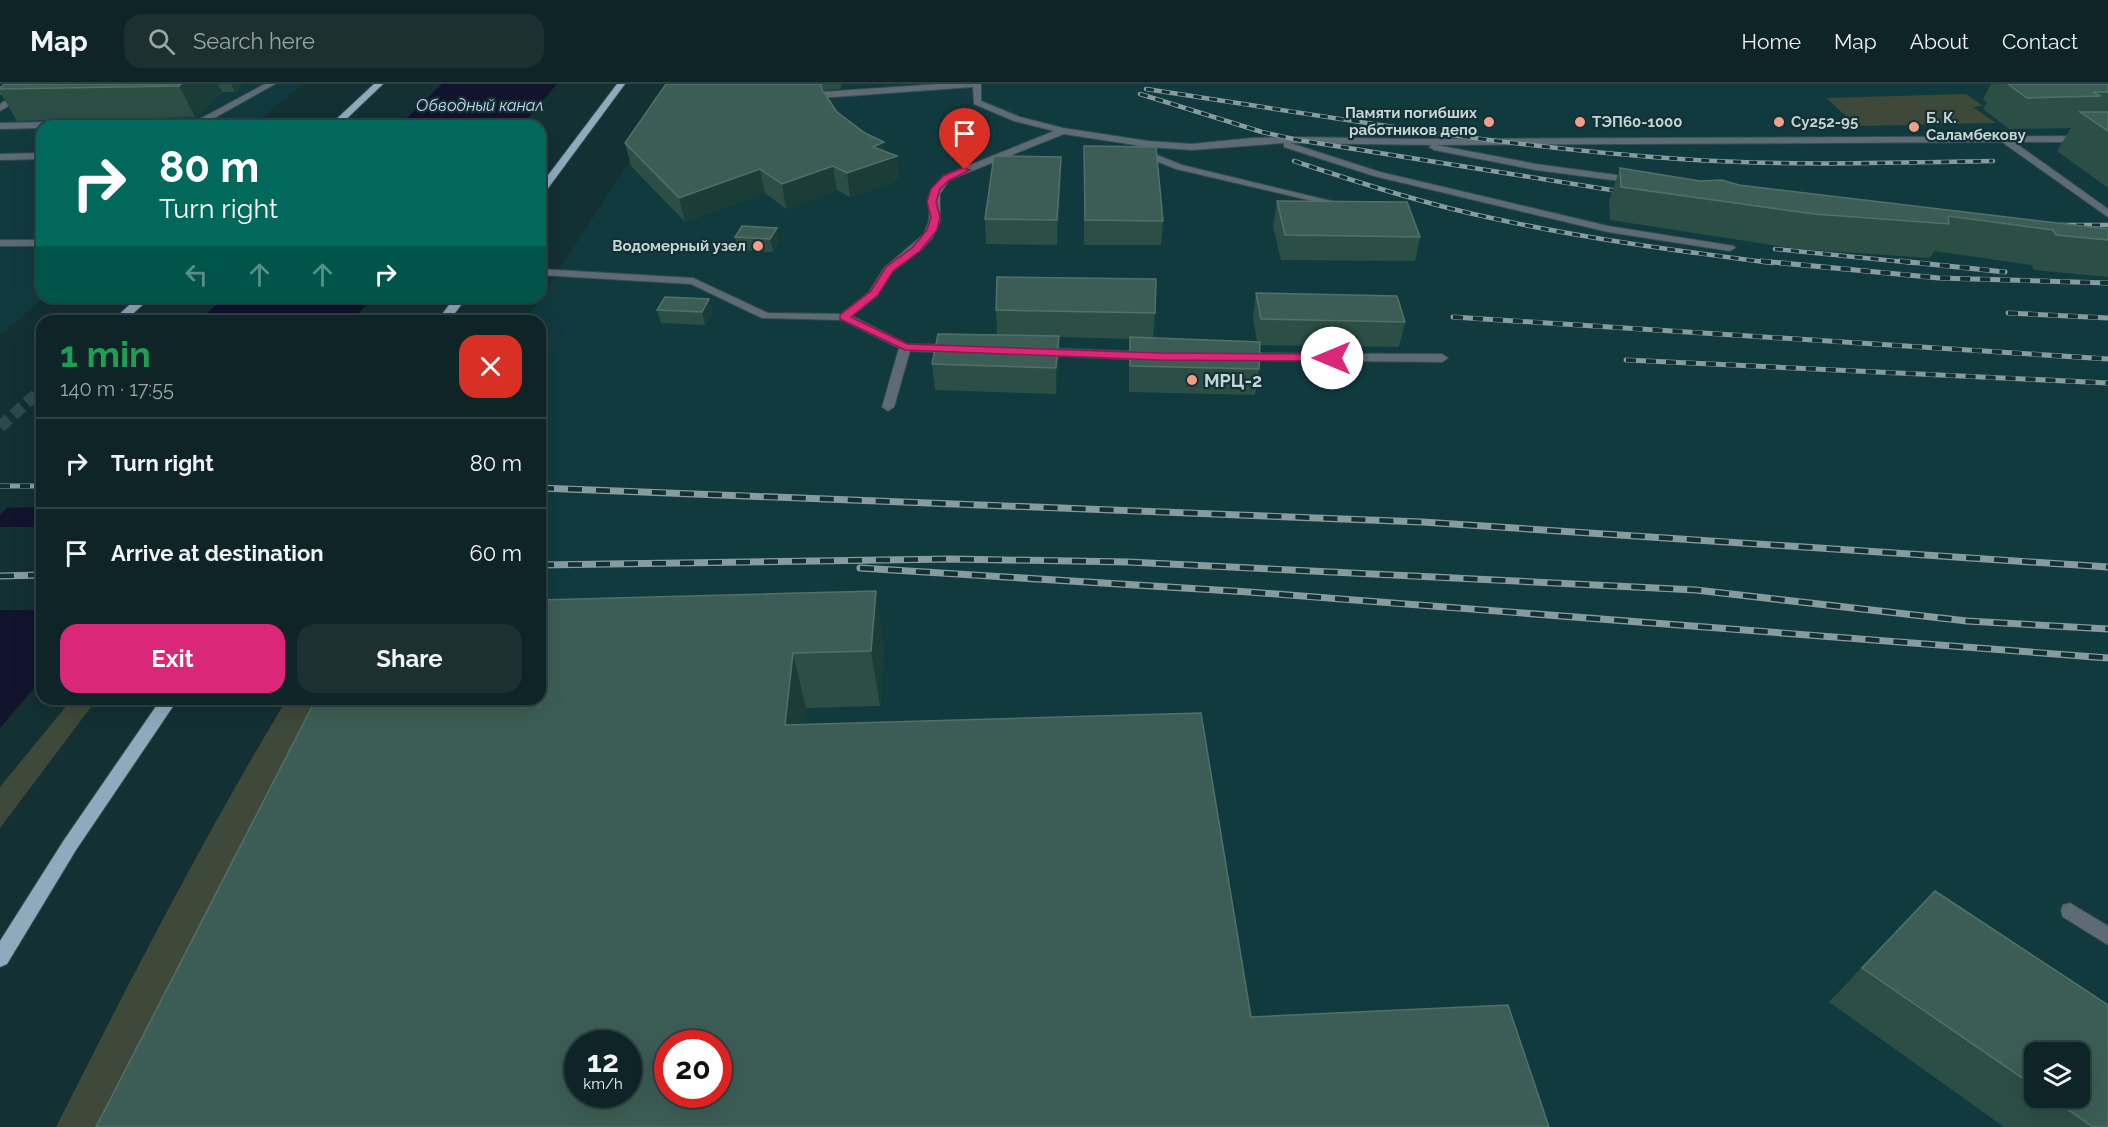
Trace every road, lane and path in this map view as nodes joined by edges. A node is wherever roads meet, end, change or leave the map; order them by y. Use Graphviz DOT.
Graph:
graph roads {
  1 [pos="41,84"];
  2 [pos="271,84"];
  3 [pos="379,84"];
  4 [pos="621,84"];
  5 [pos="29,90"];
  6 [pos="0,91"];
  7 [pos="794,96"];
  8 [pos="0,108"];
  9 [pos="204,120"];
  10 [pos="340,120"];
  11 [pos="0,126"];
  12 [pos="36,126"];
  13 [pos="1063,130"];
  14 [pos="1109,139"];
  15 [pos="2108,139"];
  16 [pos="2005,140"];
  17 [pos="1275,141"];
  18 [pos="1414,142"];
  19 [pos="36,156"];
  20 [pos="0,157"];
  21 [pos="1648,181"];
  22 [pos="546,185"];
  23 [pos="1361,210"];
  24 [pos="2108,214"];
  25 [pos="0,243"];
  26 [pos="36,243"];
  27 [pos="1730,248"];
  28 [pos="546,272"];
  29 [pos="138,303"];
  30 [pos="124,315"];
  31 [pos="844,317"];
  32 [pos="905,347"];
  33 [pos="974,350"];
  34 [pos="1032,352"];
  35 [pos="1159,357"];
  36 [pos="1227,357"];
  37 [pos="1442,358"];
  38 [pos="888,407"];
  39 [pos="166,705"];
  40 [pos="2070,911"];
  41 [pos="2108,936"];
  42 [pos="0,958"];
  1 -- 5 [label="lane"];
  2 -- 9 [label="lane"];
  3 -- 10 [label="main road"];
  4 -- 22 [label="main road"];
  5 -- 6 [label="lane"];
  5 -- 8 [label="lane"];
  7 -- 13 [label="lane"];
  11 -- 12 [label="lane"];
  13 -- 14 [label="lane"];
  13 -- 31 [label="lane"];
  14 -- 17 [label="lane"];
  14 -- 23 [label="lane"];
  15 -- 16 [label="lane"];
  16 -- 18 [label="lane"];
  16 -- 24 [label="lane"];
  17 -- 18 [label="lane"];
  17 -- 27 [label="lane"];
  18 -- 21 [label="lane"];
  19 -- 20 [label="lane"];
  25 -- 26 [label="lane"];
  28 -- 31 [label="lane"];
  29 -- 30 [label="main road"];
  31 -- 32 [label="lane"];
  32 -- 33 [label="lane"];
  32 -- 38 [label="lane"];
  34 -- 35 [label="lane"];
  36 -- 37 [label="lane"];
  39 -- 42 [label="main road"];
  40 -- 41 [label="lane"];
}
